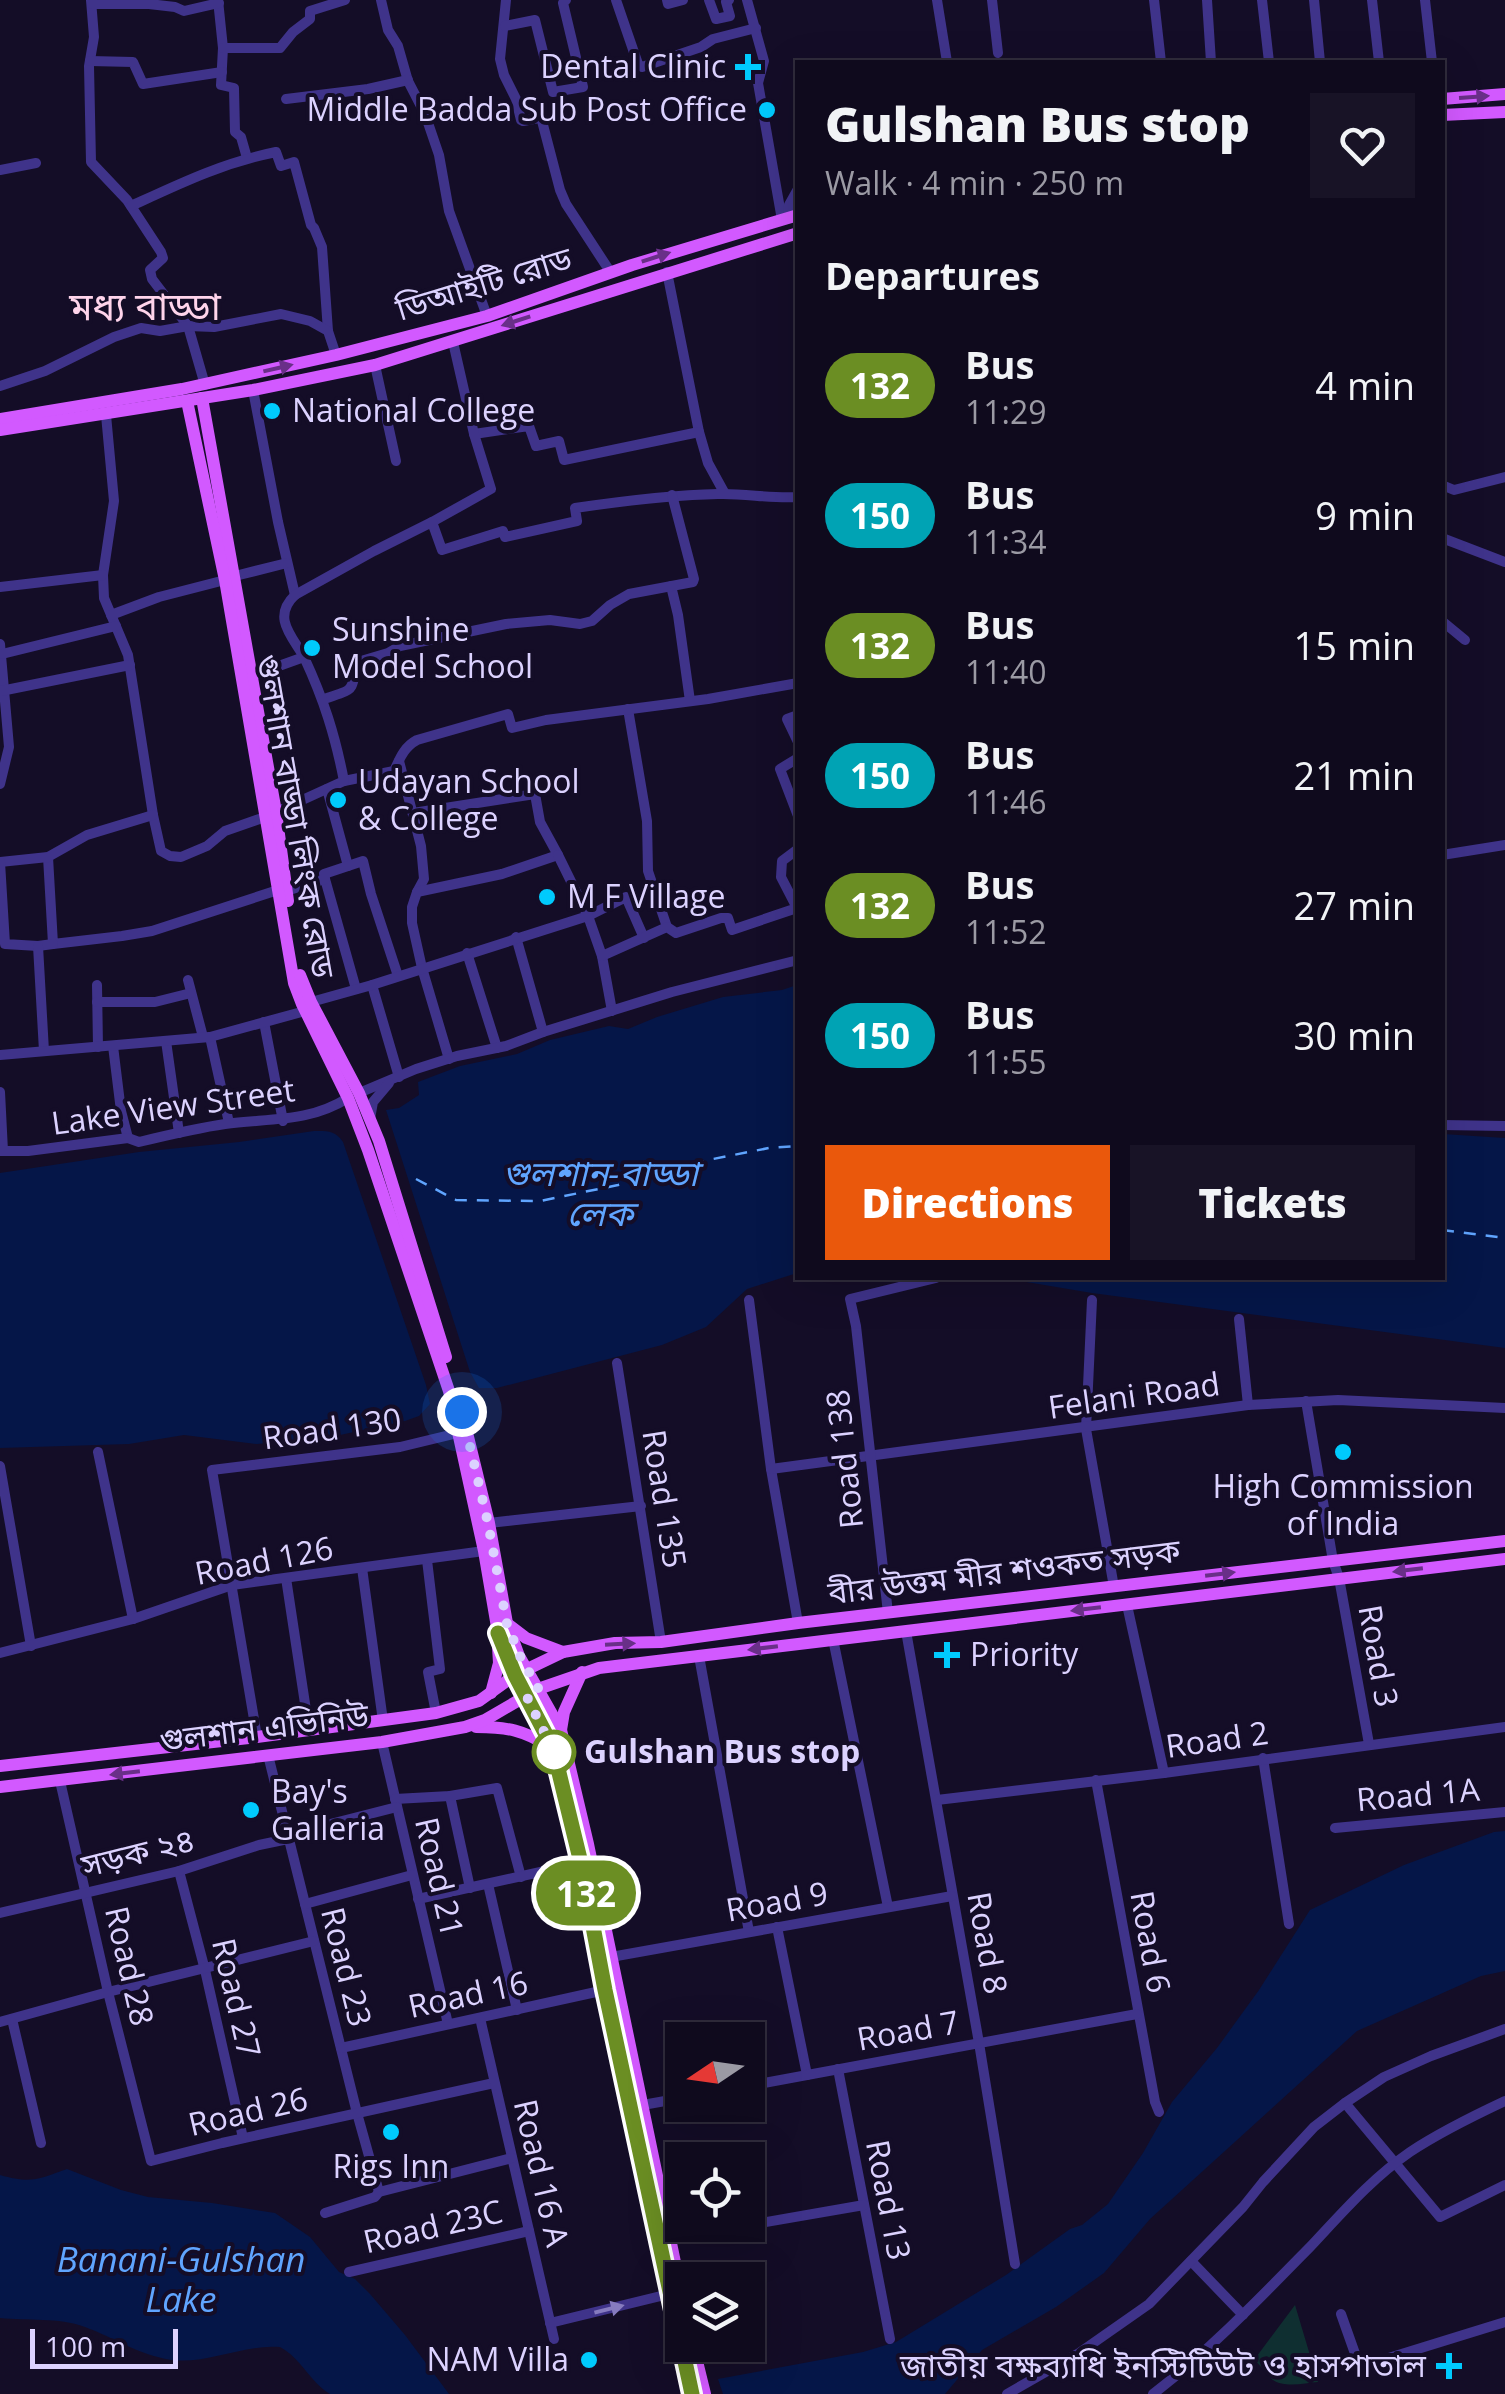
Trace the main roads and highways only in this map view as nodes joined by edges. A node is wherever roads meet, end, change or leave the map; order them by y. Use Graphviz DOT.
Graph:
graph roads {
  1 [pos="1505,94"];
  2 [pos="1445,99"];
  3 [pos="1505,112"];
  4 [pos="1445,115"];
  5 [pos="789,218"];
  6 [pos="795,234"];
  7 [pos="334,356"];
  8 [pos="338,373"];
  9 [pos="203,392"];
  10 [pos="185,395"];
  11 [pos="0,419"];
  12 [pos="0,430"];
  13 [pos="230,578"];
  14 [pos="271,815"];
  15 [pos="353,1095"];
  16 [pos="1505,1541"];
  17 [pos="1505,1559"];
  18 [pos="888,1613"];
  19 [pos="502,1628"];
  20 [pos="906,1631"];
  21 [pos="564,1652"];
  22 [pos="521,1672"];
  23 [pos="582,1672"];
  24 [pos="532,1692"];
  25 [pos="491,1693"];
  26 [pos="465,1728"];
  27 [pos="561,1730"];
  28 [pos="553,1748"];
  29 [pos="0,1766"];
  30 [pos="0,1787"];
  31 [pos="637,2106"];
  32 [pos="669,2262"];
  33 [pos="687,2362"];
  34 [pos="697,2362"];
  35 [pos="692,2394"];
  36 [pos="705,2394"];
  2 -- 1 [label="main road, one-way"];
  3 -- 4 [label="main road"];
  7 -- 5 [label="main road, ডিআইটি রোড, one-way"];
  6 -- 8 [label="main road, ডিআইটি রোড, one-way"];
  7 -- 8 [label="main road"];
  9 -- 7 [label="main road, ডিআইটি রোড, one-way"];
  8 -- 9 [label="main road, ডিআইটি রোড"];
  9 -- 10 [label="main road, ডিআইটি রোড"];
  9 -- 13 [label="main road, গুলশান বাড্ডা লিংক রোড"];
  10 -- 11 [label="main road"];
  10 -- 12 [label="main road"];
  10 -- 13 [label="main road, গুলশান বাড্ডা লিংক রোড"];
  13 -- 14 [label="main road, গুলশান বাড্ডা লিংক রোড"];
  13 -- 14 [label="main road, গুলশান বাড্ডা লিংক রোড"];
  14 -- 15 [label="main road, গুলশান বাড্ডা লিংক রোড"];
  15 -- 19 [label="main road, গুলশান বাড্ডা লিংক রোড"];
  15 -- 19 [label="main road, গুলশান বাড্ডা লিংক রোড"];
  18 -- 16 [label="main road, বীর উত্তম মীর শওকত সড়ক, one-way"];
  17 -- 20 [label="main road, বীর উত্তম মীর শওকত সড়ক, one-way"];
  18 -- 20 [label="main road"];
  21 -- 18 [label="main road, বীর উত্তম মীর শওকত সড়ক, one-way"];
  19 -- 21 [label="main road"];
  19 -- 22 [label="main road"];
  19 -- 25 [label="main road"];
  20 -- 23 [label="main road, বীর উত্তম মীর শওকত সড়ক, one-way"];
  21 -- 22 [label="main road, বীর উত্তম মীর শওকত সড়ক"];
  22 -- 24 [label="main road"];
  22 -- 25 [label="main road, গুলশান এভিনিউ"];
  23 -- 24 [label="main road, বীর উত্তম মীর শওকত সড়ক"];
  23 -- 27 [label="main road"];
  24 -- 26 [label="main road, গুলশান এভিনিউ"];
  24 -- 27 [label="main road"];
  24 -- 28 [label="main road"];
  25 -- 29 [label="main road, গুলশান এভিনিউ"];
  26 -- 28 [label="main road"];
  26 -- 30 [label="main road, গুলশান এভিনিউ, one-way"];
  27 -- 31 [label="main road"];
  28 -- 31 [label="main road"];
  31 -- 32 [label="main road"];
  33 -- 35 [label="main road"];
  34 -- 36 [label="main road"];
}
